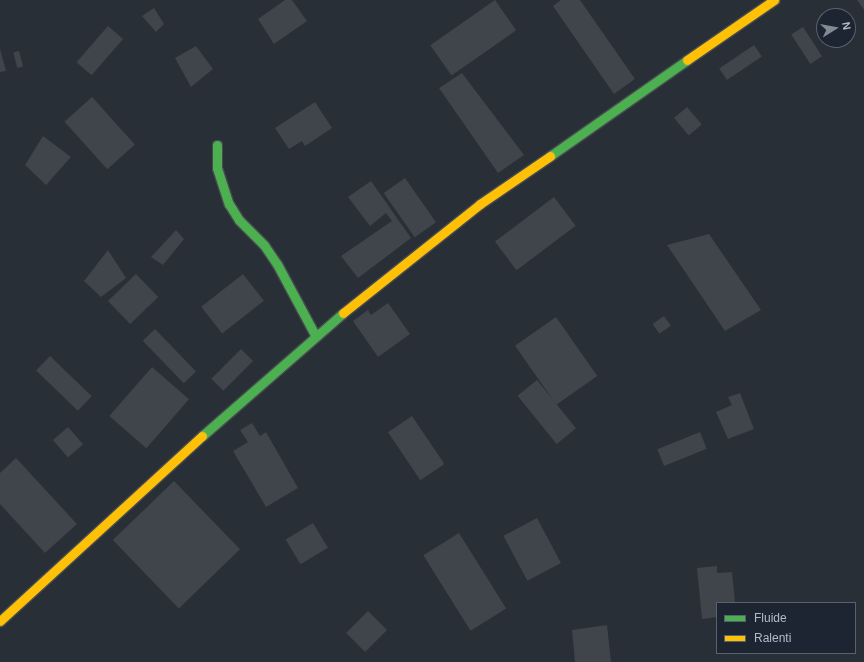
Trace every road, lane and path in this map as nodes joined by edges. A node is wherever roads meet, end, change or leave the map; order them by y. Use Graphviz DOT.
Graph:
graph roads {
  1 [pos="774,0"];
  2 [pos="217,145"];
  3 [pos="315,335"];
  4 [pos="0,621"];
  1 -- 3 [label="street"];
  2 -- 3 [label="street"];
  3 -- 4 [label="street"];
}
